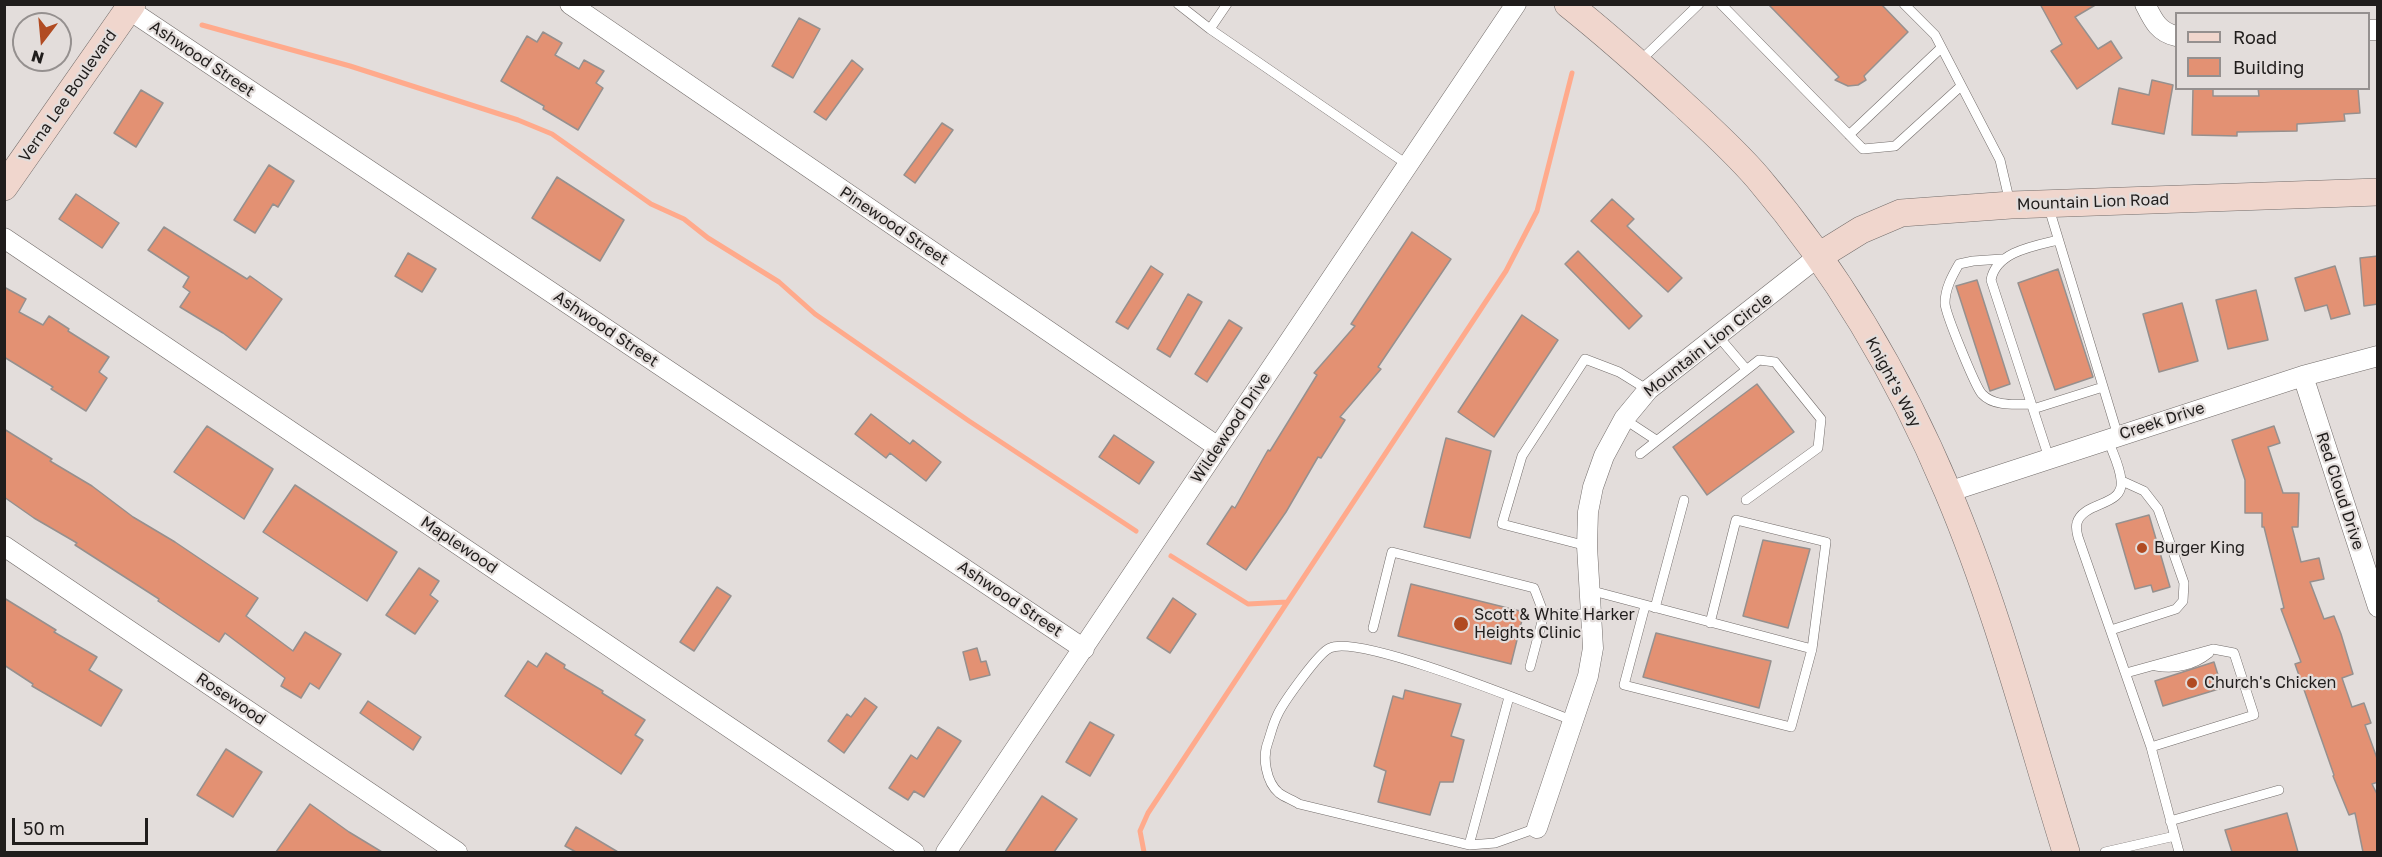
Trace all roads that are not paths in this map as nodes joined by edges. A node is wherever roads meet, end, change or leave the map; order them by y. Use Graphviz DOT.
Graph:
graph roads {
  1 [pos="570,4"];
  2 [pos="1178,4"];
  3 [pos="1227,4"];
  4 [pos="1516,4"];
  5 [pos="1568,4"];
  6 [pos="1699,4"];
  7 [pos="1721,4"];
  8 [pos="1904,4"];
  9 [pos="2145,4"];
  10 [pos="130,7"];
  11 [pos="1210,28"];
  12 [pos="2175,36"];
  13 [pos="1941,48"];
  14 [pos="1638,63"];
  15 [pos="1961,86"];
  16 [pos="1850,135"];
  17 [pos="1408,165"];
  18 [pos="4,187"];
  19 [pos="2378,192"];
  20 [pos="2048,204"];
  21 [pos="2011,205"];
  22 [pos="4,238"];
  23 [pos="2058,240"];
  24 [pos="1819,256"];
  25 [pos="2002,259"];
  26 [pos="1718,336"];
  27 [pos="2378,356"];
  28 [pos="1746,369"];
  29 [pos="2303,376"];
  30 [pos="2103,387"];
  31 [pos="1648,390"];
  32 [pos="2032,407"];
  33 [pos="1624,419"];
  34 [pos="2113,437"];
  35 [pos="1656,440"];
  36 [pos="1218,447"];
  37 [pos="1640,454"];
  38 [pos="2049,458"];
  39 [pos="2122,481"];
  40 [pos="1948,492"];
  41 [pos="1684,500"];
  42 [pos="1746,500"];
  43 [pos="4,546"];
  44 [pos="1587,546"];
  45 [pos="1590,590"];
  46 [pos="1645,606"];
  47 [pos="2378,607"];
  48 [pos="1655,609"];
  49 [pos="1544,614"];
  50 [pos="1591,614"];
  51 [pos="1710,623"];
  52 [pos="1373,628"];
  53 [pos="2111,630"];
  54 [pos="1084,649"];
  55 [pos="1812,649"];
  56 [pos="1530,667"];
  57 [pos="2126,673"];
  58 [pos="1509,697"];
  59 [pos="1574,721"];
  60 [pos="2151,747"];
  61 [pos="2279,790"];
  62 [pos="2170,821"];
  63 [pos="1537,828"];
  64 [pos="2175,836"];
  65 [pos="1469,845"];
  66 [pos="456,852"];
  67 [pos="914,852"];
  68 [pos="946,852"];
  69 [pos="2066,852"];
  70 [pos="2105,852"];
  71 [pos="2179,852"];
  1 -- 36 [label="street, Pinewood Street"];
  2 -- 11 [label="lane"];
  3 -- 11 [label="lane"];
  4 -- 17 [label="street, Wildewood Drive"];
  5 -- 14 [label="main road, Knight's Way"];
  6 -- 14 [label="lane"];
  7 -- 16 [label="lane"];
  8 -- 13 [label="lane"];
  9 -- 12 [label="street"];
  10 -- 18 [label="main road, Verna Lee Boulevard"];
  10 -- 54 [label="street, Ashwood Street"];
  11 -- 17 [label="lane"];
  13 -- 15 [label="lane"];
  13 -- 16 [label="lane"];
  14 -- 24 [label="main road, Knight's Way"];
  15 -- 16 [label="lane"];
  15 -- 21 [label="lane"];
  17 -- 36 [label="street, Wildewood Drive"];
  19 -- 20 [label="main road, Mountain Lion Road"];
  20 -- 21 [label="main road, Mountain Lion Road"];
  20 -- 23 [label="lane"];
  21 -- 24 [label="main road, Mountain Lion Road"];
  22 -- 67 [label="street, Maplewood"];
  23 -- 25 [label="lane"];
  23 -- 30 [label="lane"];
  24 -- 26 [label="street, Mountain Lion Circle"];
  24 -- 40 [label="main road, Knight's Way"];
  25 -- 32 [label="lane"];
  25 -- 32 [label="lane"];
  26 -- 28 [label="lane"];
  26 -- 31 [label="street, Mountain Lion Circle"];
  27 -- 29 [label="street, Creek Drive"];
  28 -- 35 [label="lane"];
  28 -- 42 [label="lane"];
  29 -- 34 [label="street, Creek Drive"];
  29 -- 47 [label="street, Red Cloud Drive"];
  30 -- 32 [label="lane"];
  30 -- 34 [label="lane"];
  31 -- 33 [label="street, Mountain Lion Circle"];
  31 -- 44 [label="lane"];
  32 -- 38 [label="lane"];
  33 -- 35 [label="lane"];
  33 -- 44 [label="street, Mountain Lion Circle"];
  34 -- 38 [label="street, Creek Drive"];
  34 -- 39 [label="lane"];
  35 -- 37 [label="lane"];
  36 -- 54 [label="street, Wildewood Drive"];
  38 -- 40 [label="street, Creek Drive"];
  39 -- 53 [label="lane"];
  39 -- 53 [label="lane"];
  40 -- 69 [label="main road, Knight's Way"];
  41 -- 48 [label="lane"];
  43 -- 66 [label="street, Rosewood"];
  44 -- 45 [label="street, Mountain Lion Circle"];
  45 -- 46 [label="lane"];
  45 -- 50 [label="street, Mountain Lion Circle"];
  46 -- 48 [label="lane"];
  46 -- 55 [label="lane"];
  48 -- 51 [label="lane"];
  49 -- 50 [label="lane"];
  49 -- 52 [label="lane"];
  49 -- 56 [label="lane"];
  50 -- 59 [label="street, Mountain Lion Circle"];
  51 -- 55 [label="lane"];
  51 -- 55 [label="lane"];
  53 -- 57 [label="lane"];
  54 -- 68 [label="street, Wildewood Drive"];
  57 -- 60 [label="lane"];
  57 -- 60 [label="lane"];
  58 -- 59 [label="lane"];
  58 -- 65 [label="lane"];
  58 -- 65 [label="lane"];
  59 -- 63 [label="street, Mountain Lion Circle"];
  60 -- 62 [label="lane"];
  61 -- 62 [label="lane"];
  62 -- 64 [label="lane"];
  63 -- 65 [label="lane"];
  64 -- 70 [label="lane"];
  64 -- 71 [label="lane"];
}
